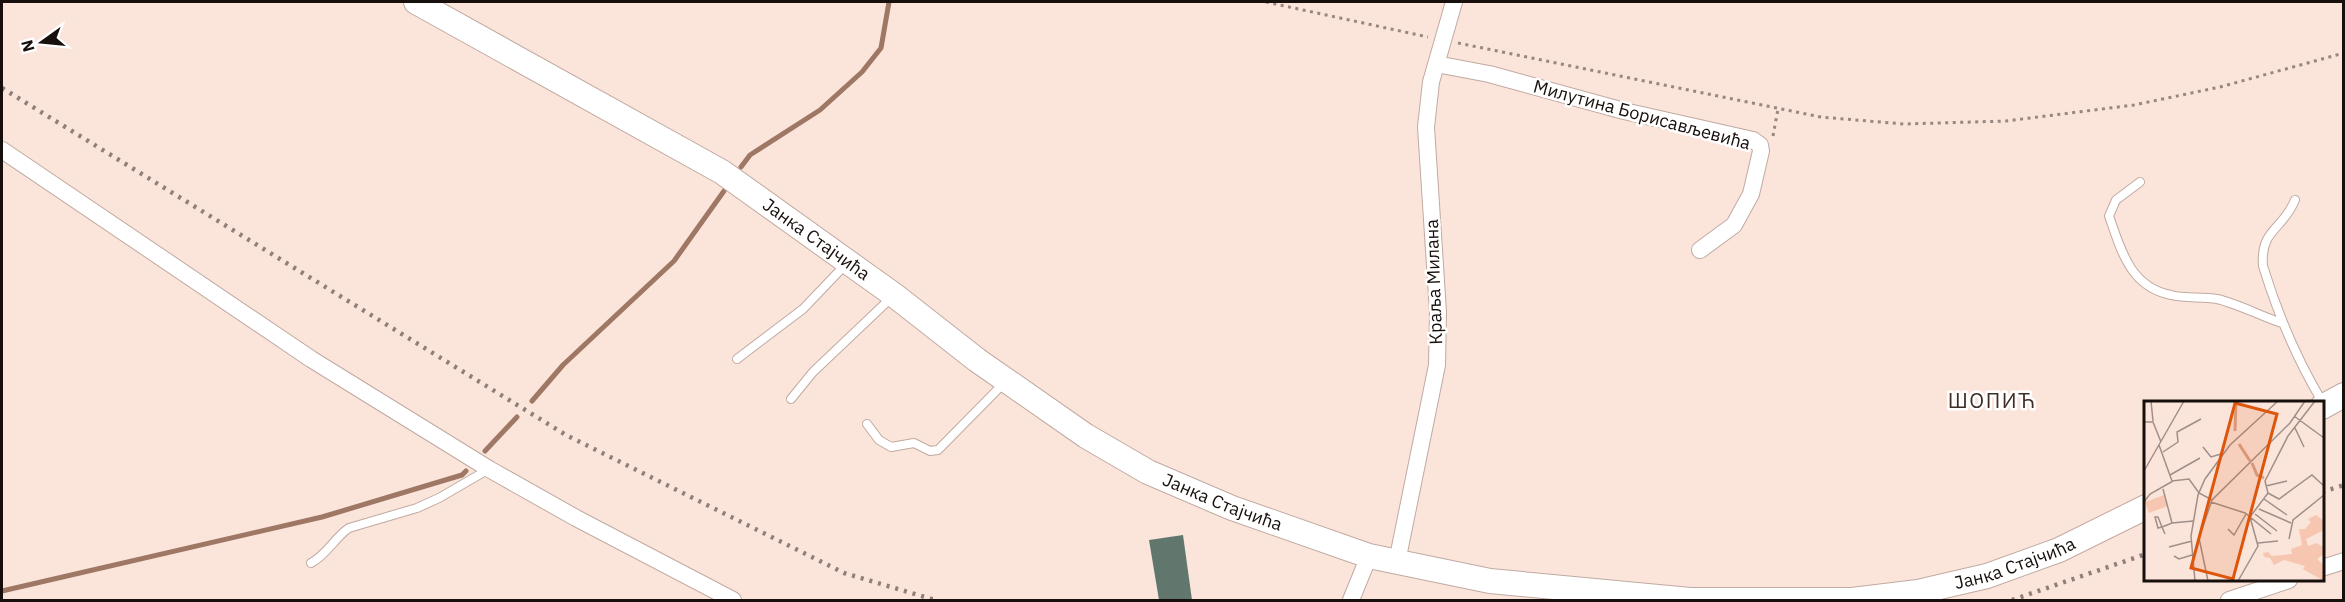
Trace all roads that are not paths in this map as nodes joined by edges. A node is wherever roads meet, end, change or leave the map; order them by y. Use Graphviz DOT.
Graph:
graph roads {
  1 [pos="416,2"];
  2 [pos="1454,2"];
  3 [pos="1436,64"];
  4 [pos="2,150"];
  5 [pos="2140,182"];
  6 [pos="2295,200"];
  7 [pos="1700,250"];
  8 [pos="848,261"];
  9 [pos="894,295"];
  10 [pos="2282,323"];
  11 [pos="737,359"];
  12 [pos="1006,380"];
  13 [pos="791,399"];
  14 [pos="2330,403"];
  15 [pos="867,424"];
  16 [pos="489,469"];
  17 [pos="2144,508"];
  18 [pos="1369,556"];
  19 [pos="2343,561"];
  20 [pos="1397,562"];
  21 [pos="311,563"];
  22 [pos="2324,567"];
  23 [pos="2283,581"];
  24 [pos="733,600"];
  25 [pos="1351,600"];
  26 [pos="2229,600"];
  1 -- 8 [label="street, Јанка Стајчића"];
  2 -- 3 [label="street, Краља Милана"];
  3 -- 7 [label="street, Милутина Борисављевића"];
  3 -- 20 [label="street, Краља Милана"];
  4 -- 16 [label="street"];
  5 -- 10 [label="lane"];
  6 -- 10 [label="lane"];
  8 -- 9 [label="street, Јанка Стајчића"];
  8 -- 11 [label="lane"];
  9 -- 12 [label="street, Јанка Стајчића"];
  9 -- 13 [label="lane"];
  10 -- 14 [label="lane"];
  12 -- 15 [label="lane"];
  12 -- 18 [label="street, Јанка Стајчића"];
  16 -- 21 [label="lane"];
  16 -- 24 [label="street"];
  17 -- 20 [label="street, Јанка Стајчића"];
  18 -- 20 [label="street, Јанка Стајчића"];
  18 -- 25 [label="street"];
  19 -- 22 [label="street"];
  23 -- 26 [label="street"];
}
